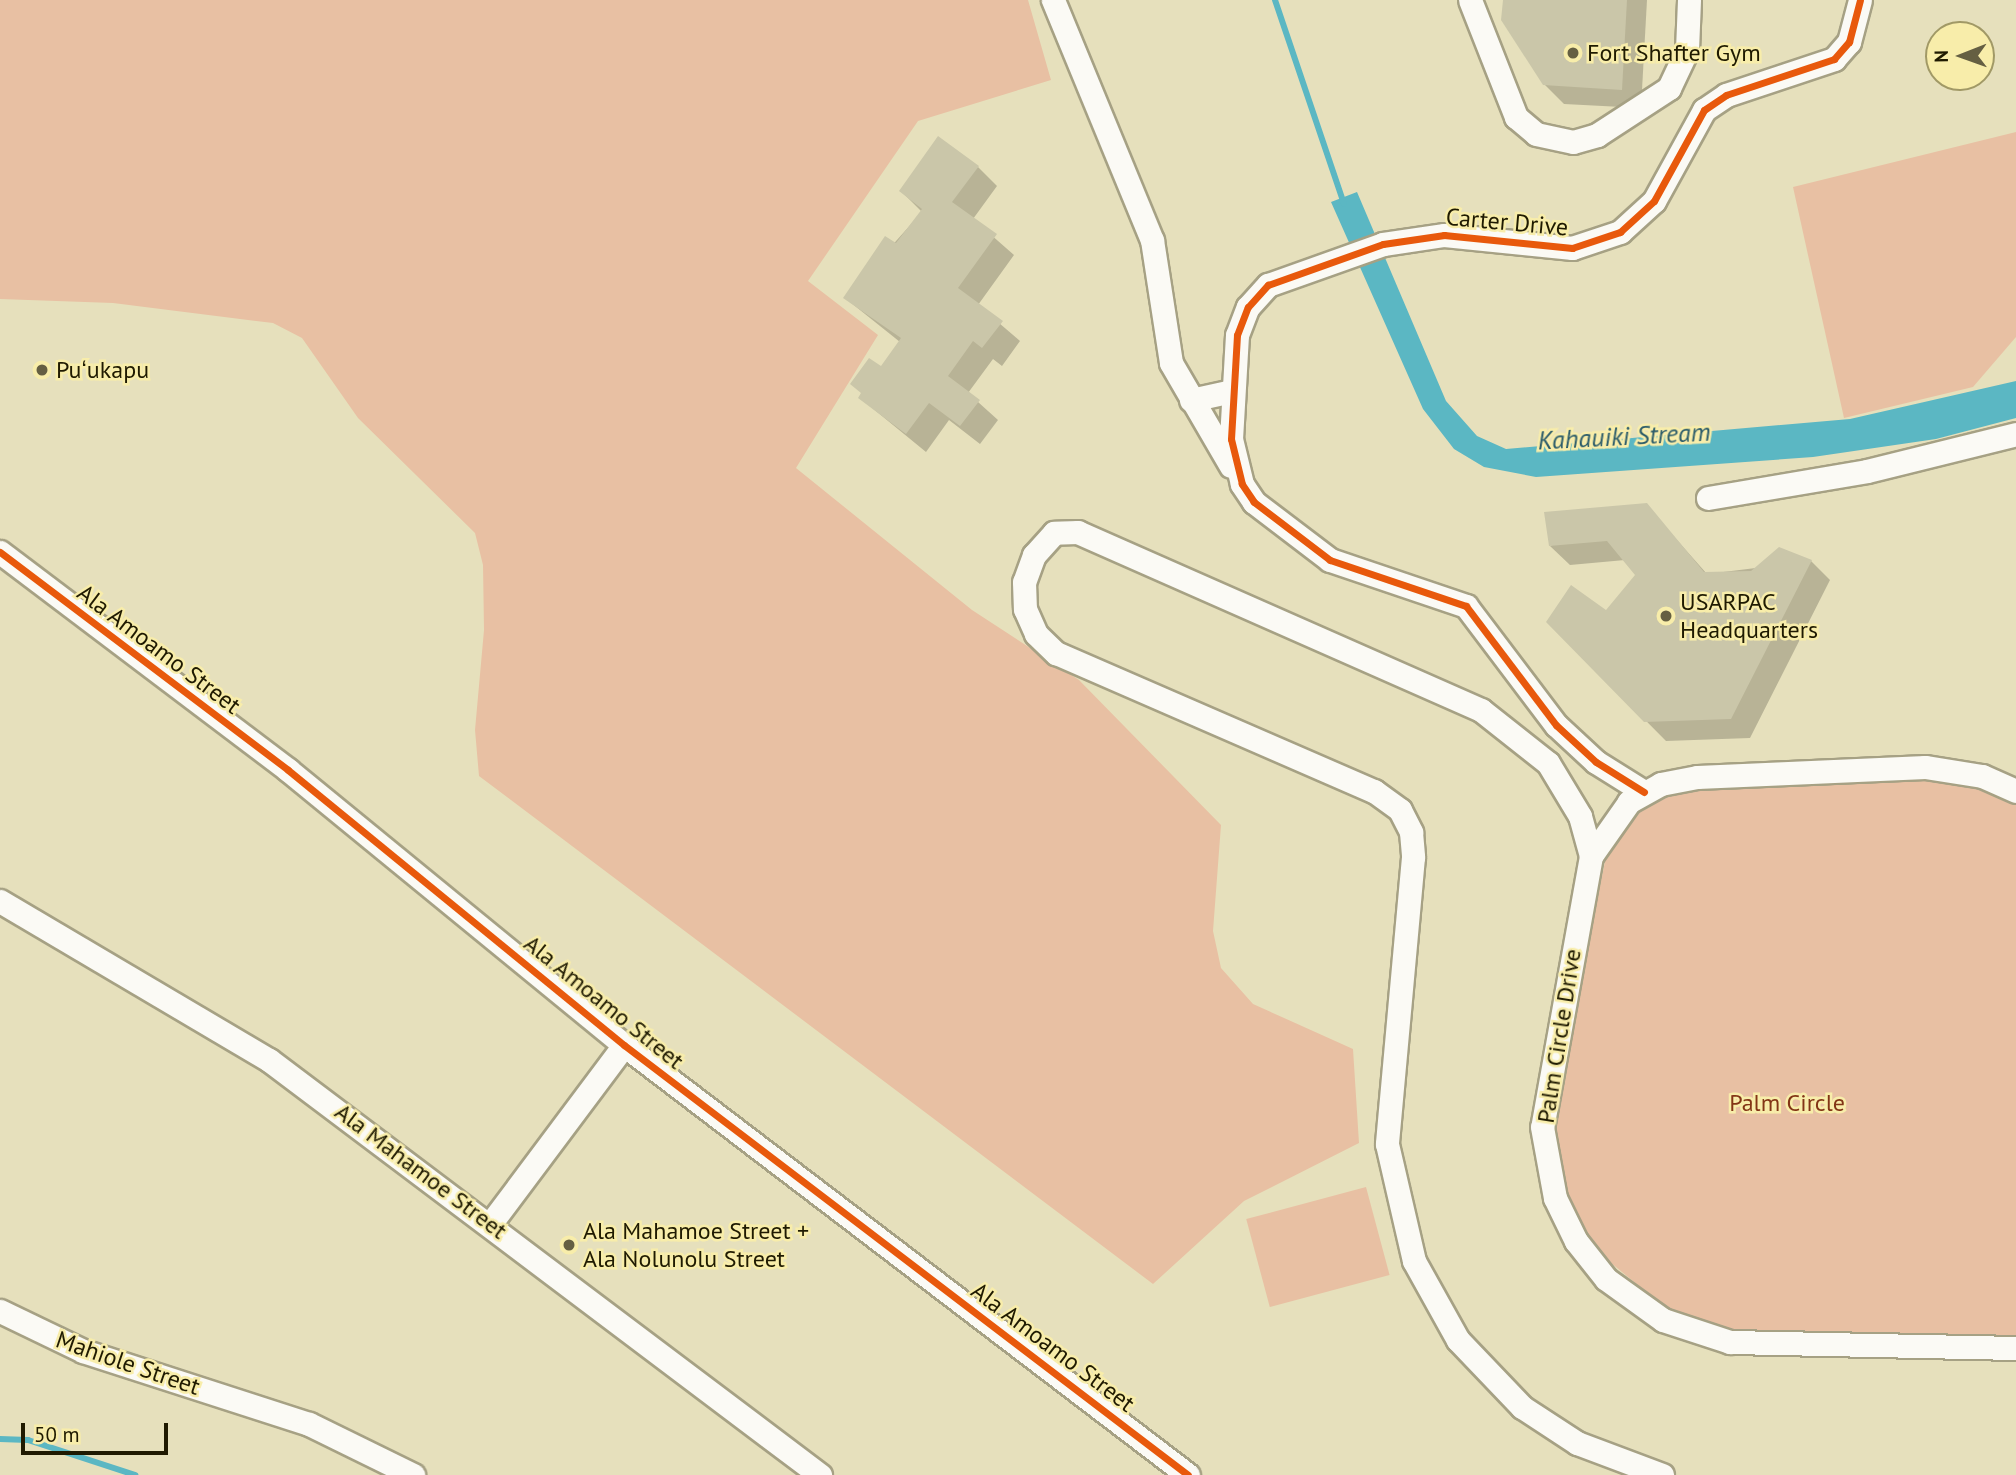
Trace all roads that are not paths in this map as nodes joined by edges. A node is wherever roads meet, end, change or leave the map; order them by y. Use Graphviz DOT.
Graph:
graph roads {
  1 [pos="1053,0"];
  2 [pos="1470,0"];
  3 [pos="1689,0"];
  4 [pos="1860,0"];
  5 [pos="1232,391"];
  6 [pos="1191,400"];
  7 [pos="2016,434"];
  8 [pos="1242,484"];
  9 [pos="1708,498"];
  10 [pos="0,552"];
  11 [pos="1575,744"];
  12 [pos="1548,763"];
  13 [pos="2016,791"];
  14 [pos="1644,792"];
  15 [pos="1591,856"];
  16 [pos="0,901"];
  17 [pos="624,1045"];
  18 [pos="491,1223"];
  19 [pos="0,1311"];
  20 [pos="2016,1348"];
  21 [pos="413,1475"];
  22 [pos="820,1475"];
  23 [pos="1188,1475"];
  24 [pos="1662,1475"];
  1 -- 6 [label="street"];
  2 -- 3 [label="street"];
  4 -- 5 [label="street, Carter Drive"];
  5 -- 6 [label="street"];
  5 -- 8 [label="street, Carter Drive"];
  6 -- 8 [label="street"];
  7 -- 9 [label="street"];
  8 -- 11 [label="street, Carter Drive"];
  10 -- 17 [label="street, Ala Amoamo Street"];
  11 -- 12 [label="street"];
  11 -- 14 [label="street, Carter Drive"];
  12 -- 15 [label="street"];
  12 -- 24 [label="street"];
  13 -- 14 [label="street, Palm Circle Drive"];
  14 -- 15 [label="street, Palm Circle Drive"];
  15 -- 20 [label="street, Palm Circle Drive"];
  16 -- 18 [label="street, Ala Mahamoe Street"];
  17 -- 18 [label="street"];
  17 -- 23 [label="street, Ala Amoamo Street"];
  18 -- 22 [label="street, Ala Mahamoe Street"];
  19 -- 21 [label="street, Mahiole Street"];
}
